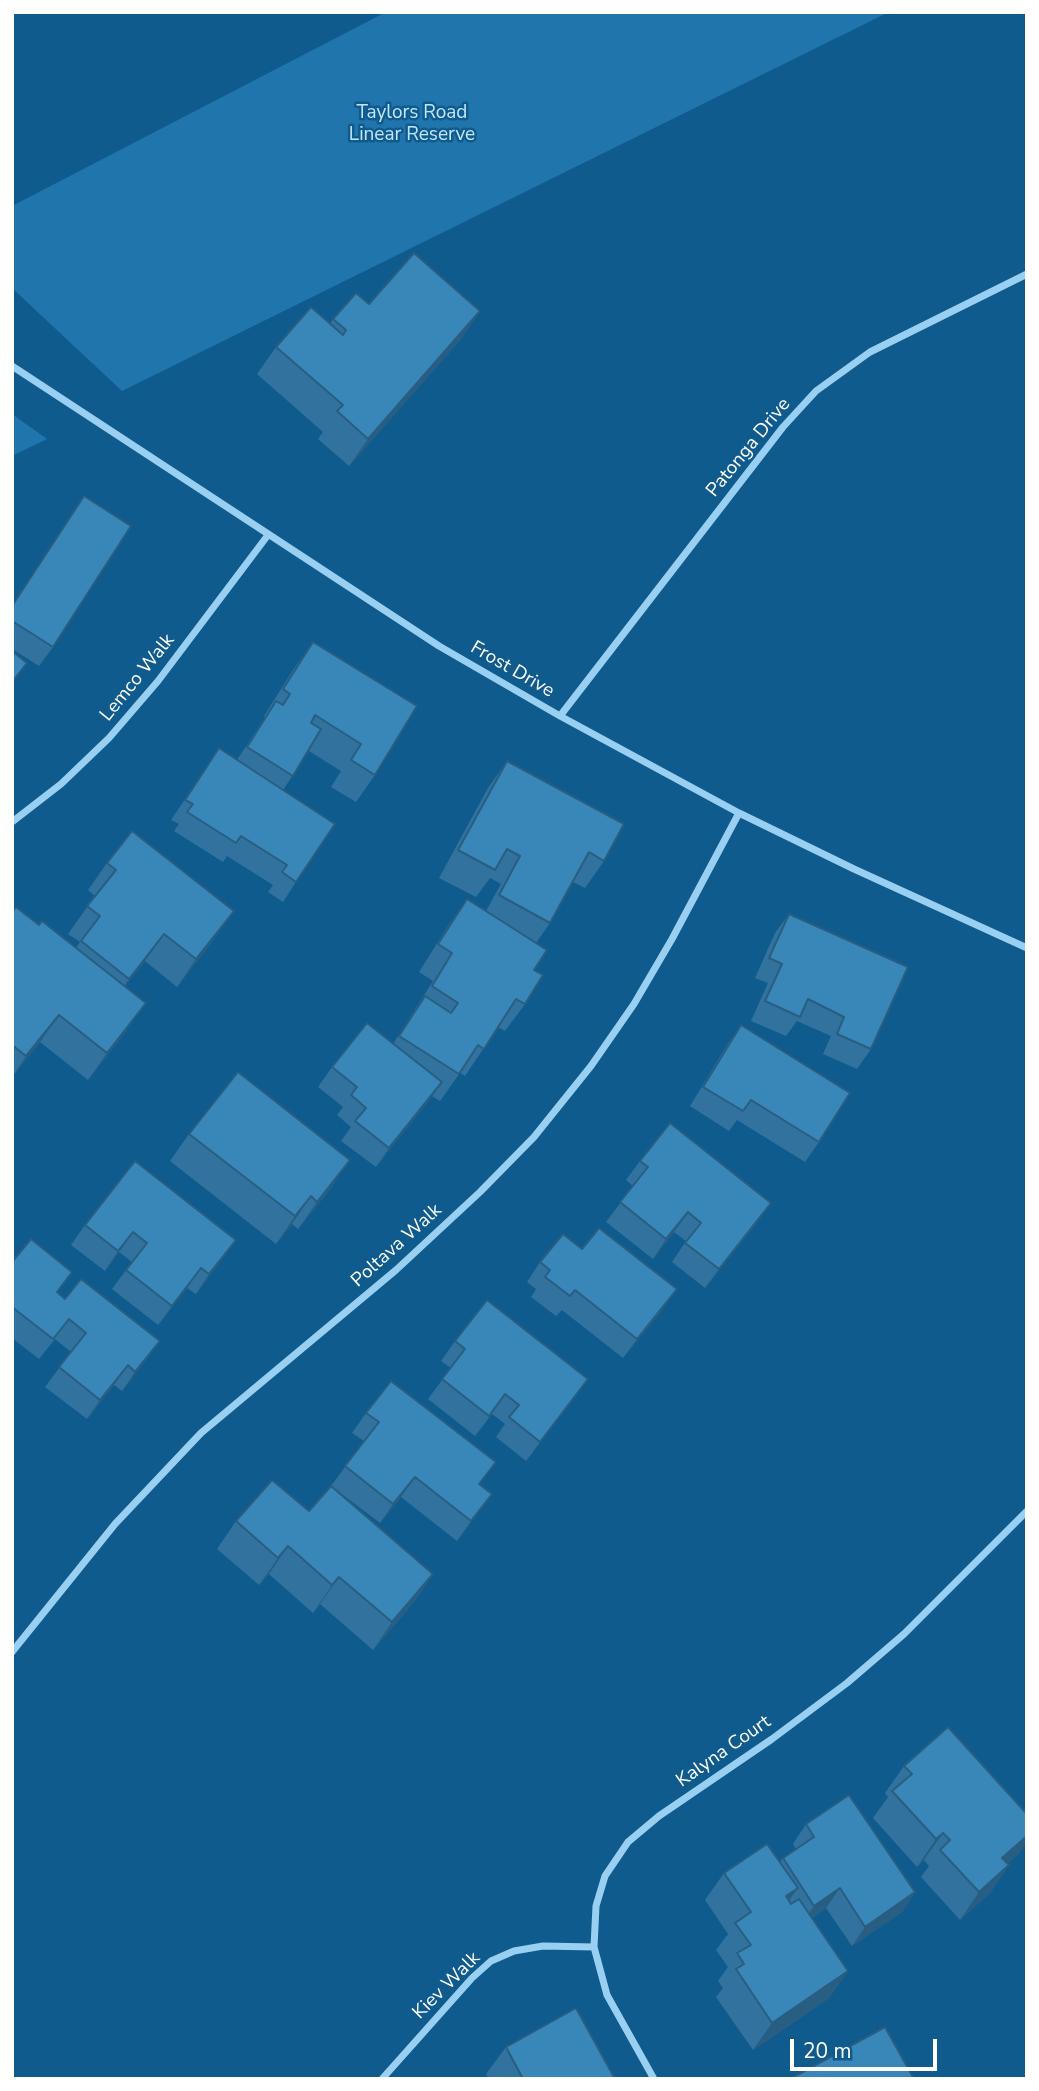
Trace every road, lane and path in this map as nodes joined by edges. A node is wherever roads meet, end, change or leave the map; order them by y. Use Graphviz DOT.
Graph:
graph roads {
  1 [pos="1027,274"];
  2 [pos="12,366"];
  3 [pos="268,535"];
  4 [pos="560,716"];
  5 [pos="739,813"];
  6 [pos="12,822"];
  7 [pos="1027,948"];
  8 [pos="1027,1511"];
  9 [pos="12,1652"];
  10 [pos="594,1947"];
  11 [pos="382,2079"];
  12 [pos="654,2079"];
  1 -- 4 [label="street, Patonga Drive"];
  2 -- 3 [label="street, Frost Drive"];
  3 -- 4 [label="street, Frost Drive"];
  3 -- 6 [label="street, Lemco Walk"];
  4 -- 5 [label="street, Frost Drive"];
  5 -- 7 [label="street, Frost Drive"];
  5 -- 9 [label="street, Poltava Walk"];
  8 -- 10 [label="street, Kalyna Court"];
  10 -- 11 [label="street, Kiev Walk"];
  10 -- 12 [label="street, Kalyna Court"];
}
